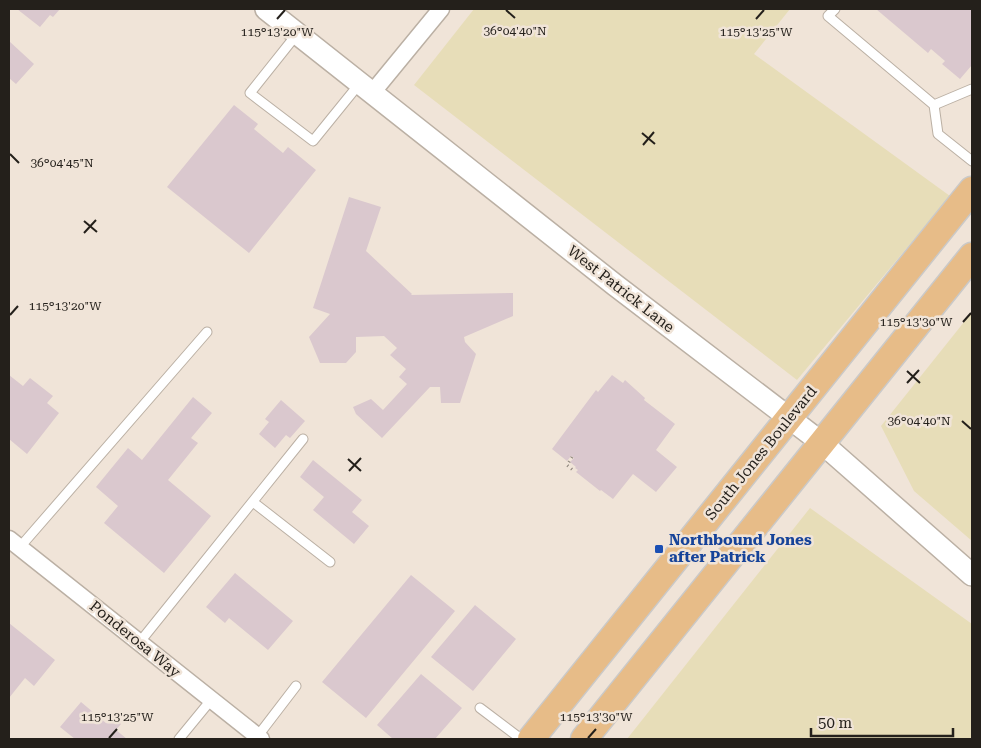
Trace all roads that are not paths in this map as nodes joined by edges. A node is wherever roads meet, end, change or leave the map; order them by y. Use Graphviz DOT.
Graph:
graph roads {
  1 [pos="266,9"];
  2 [pos="441,9"];
  3 [pos="835,9"];
  4 [pos="297,33"];
  5 [pos="366,88"];
  6 [pos="972,89"];
  7 [pos="934,106"];
  8 [pos="972,161"];
  9 [pos="972,190"];
  10 [pos="972,256"];
  11 [pos="207,332"];
  12 [pos="789,418"];
  13 [pos="303,439"];
  14 [pos="822,443"];
  15 [pos="253,502"];
  16 [pos="12,542"];
  17 [pos="330,562"];
  18 [pos="972,574"];
  19 [pos="139,643"];
  20 [pos="296,686"];
  21 [pos="211,700"];
  22 [pos="480,708"];
  23 [pos="259,738"];
  24 [pos="179,739"];
  25 [pos="521,739"];
  26 [pos="531,739"];
  27 [pos="584,739"];
  1 -- 4 [label="street, West Patrick Lane"];
  2 -- 5 [label="street"];
  3 -- 7 [label="lane"];
  4 -- 5 [label="street, West Patrick Lane"];
  4 -- 5 [label="lane"];
  5 -- 12 [label="street, West Patrick Lane"];
  6 -- 7 [label="lane"];
  7 -- 8 [label="lane"];
  9 -- 12 [label="main road, South Jones Boulevard"];
  10 -- 14 [label="main road"];
  11 -- 16 [label="lane"];
  12 -- 14 [label="street, West Patrick Lane"];
  12 -- 26 [label="main road, South Jones Boulevard"];
  13 -- 15 [label="lane"];
  14 -- 18 [label="street, West Patrick Lane"];
  14 -- 27 [label="main road"];
  15 -- 17 [label="lane"];
  15 -- 19 [label="lane"];
  16 -- 19 [label="street, Ponderosa Way"];
  19 -- 21 [label="street, Ponderosa Way"];
  20 -- 23 [label="lane"];
  21 -- 23 [label="street, Ponderosa Way"];
  21 -- 24 [label="lane"];
  22 -- 25 [label="lane"];
}
